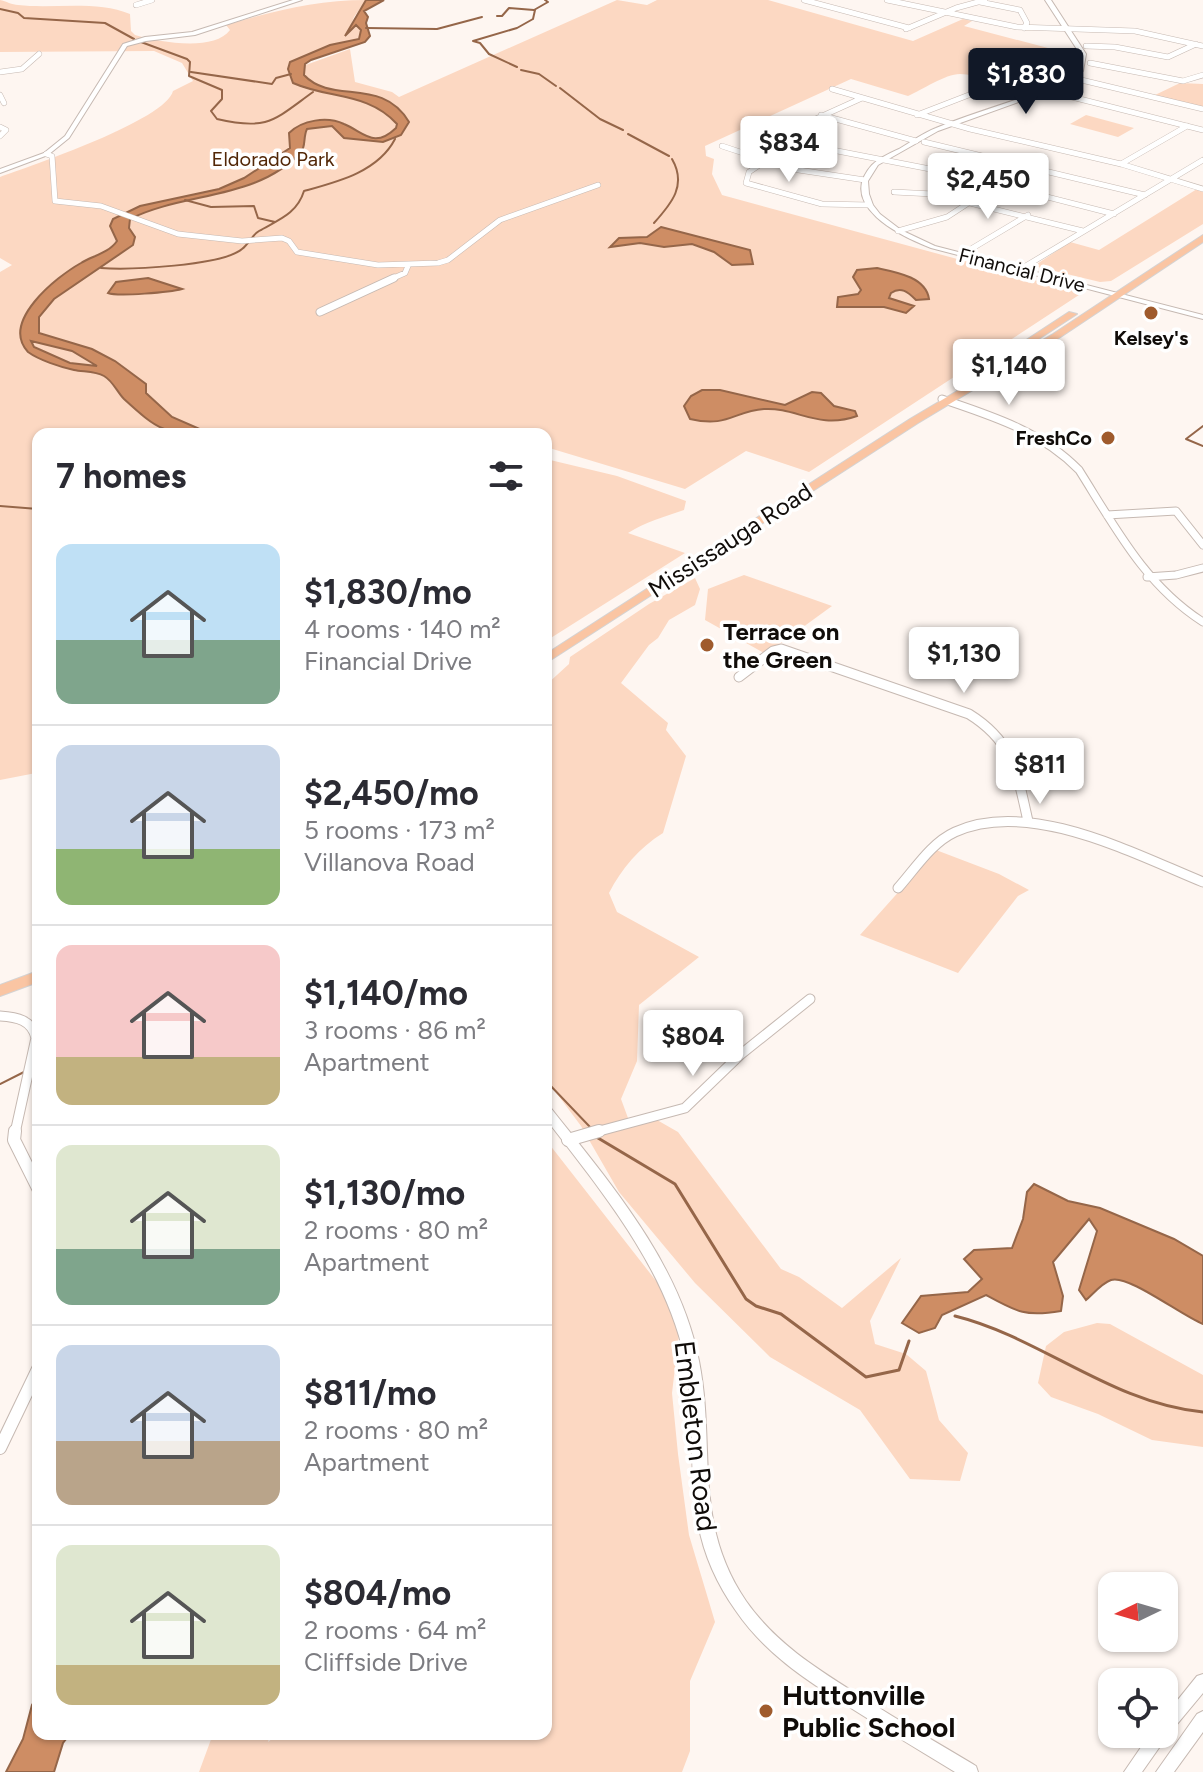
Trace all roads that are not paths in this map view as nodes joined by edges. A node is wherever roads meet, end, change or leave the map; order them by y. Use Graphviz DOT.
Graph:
graph roads {
  1 [pos="152,0"];
  2 [pos="299,0"];
  3 [pos="804,0"];
  4 [pos="887,0"];
  5 [pos="1048,0"];
  6 [pos="1057,0"];
  7 [pos="983,1"];
  8 [pos="136,5"];
  9 [pos="944,13"];
  10 [pos="909,28"];
  11 [pos="1024,28"];
  12 [pos="1070,29"];
  13 [pos="896,31"];
  14 [pos="1200,45"];
  15 [pos="1086,46"];
  16 [pos="39,54"];
  17 [pos="1090,63"];
  18 [pos="0,72"];
  19 [pos="1203,75"];
  20 [pos="1076,78"];
  21 [pos="992,86"];
  22 [pos="832,89"];
  23 [pos="1052,92"];
  24 [pos="0,95"];
  25 [pos="862,98"];
  26 [pos="4,103"];
  27 [pos="1203,109"];
  28 [pos="821,115"];
  29 [pos="917,115"];
  30 [pos="954,125"];
  31 [pos="1187,126"];
  32 [pos="0,127"];
  33 [pos="758,128"];
  34 [pos="1203,130"];
  35 [pos="0,136"];
  36 [pos="778,136"];
  37 [pos="920,141"];
  38 [pos="722,146"];
  39 [pos="46,154"];
  40 [pos="1203,160"];
  41 [pos="886,161"];
  42 [pos="764,162"];
  43 [pos="1121,164"];
  44 [pos="0,171"];
  45 [pos="865,180"];
  46 [pos="1177,180"];
  47 [pos="598,185"];
  48 [pos="1203,187"];
  49 [pos="894,192"];
  50 [pos="1145,195"];
  51 [pos="970,202"];
  52 [pos="870,205"];
  53 [pos="1114,214"];
  54 [pos="1028,215"];
  55 [pos="901,230"];
  56 [pos="1203,230"];
  57 [pos="1083,231"];
  58 [pos="1203,238"];
  59 [pos="966,252"];
  60 [pos="408,266"];
  61 [pos="1021,268"];
  62 [pos="1115,291"];
  63 [pos="320,312"];
  64 [pos="1203,315"];
  65 [pos="943,402"];
  66 [pos="1107,515"];
  67 [pos="1203,545"];
  68 [pos="1203,568"];
  69 [pos="1147,577"];
  70 [pos="1203,622"];
  71 [pos="552,655"];
  72 [pos="739,677"];
  73 [pos="1028,821"];
  74 [pos="1203,882"];
  75 [pos="898,888"];
  76 [pos="32,979"];
  77 [pos="16,987"];
  78 [pos="0,991"];
  79 [pos="0,999"];
  80 [pos="810,999"];
  81 [pos="0,1016"];
  82 [pos="32,1027"];
  83 [pos="32,1058"];
  84 [pos="552,1118"];
  85 [pos="568,1140"];
  86 [pos="32,1176"];
  87 [pos="32,1383"];
  88 [pos="0,1448"];
  89 [pos="1203,1681"];
  90 [pos="1178,1712"];
  91 [pos="1203,1719"];
  92 [pos="1150,1748"];
  93 [pos="970,1772"];
  94 [pos="1132,1772"];
  95 [pos="1164,1772"];
  1 -- 8 [label="street"];
  2 -- 39 [label="street"];
  3 -- 10 [label="street"];
  4 -- 9 [label="street"];
  5 -- 12 [label="street"];
  6 -- 12 [label="street"];
  7 -- 9 [label="street"];
  7 -- 11 [label="street"];
  9 -- 10 [label="street"];
  9 -- 11 [label="street"];
  10 -- 13 [label="street"];
  11 -- 12 [label="street"];
  12 -- 14 [label="street"];
  12 -- 15 [label="street"];
  12 -- 20 [label="street"];
  14 -- 15 [label="street"];
  15 -- 17 [label="street"];
  16 -- 18 [label="street"];
  17 -- 19 [label="street"];
  17 -- 20 [label="street"];
  20 -- 23 [label="street"];
  20 -- 27 [label="street"];
  20 -- 30 [label="street"];
  21 -- 29 [label="street"];
  22 -- 25 [label="street"];
  23 -- 30 [label="street"];
  23 -- 31 [label="street"];
  24 -- 26 [label="street"];
  25 -- 28 [label="street"];
  25 -- 29 [label="street"];
  28 -- 36 [label="street"];
  28 -- 37 [label="street"];
  29 -- 30 [label="street"];
  30 -- 37 [label="street"];
  30 -- 43 [label="street"];
  31 -- 34 [label="street"];
  31 -- 43 [label="street"];
  32 -- 35 [label="street"];
  33 -- 36 [label="street"];
  36 -- 41 [label="street"];
  37 -- 41 [label="street"];
  37 -- 50 [label="street"];
  38 -- 42 [label="street"];
  39 -- 44 [label="street"];
  39 -- 60 [label="street"];
  40 -- 46 [label="street"];
  41 -- 45 [label="street"];
  41 -- 53 [label="street"];
  41 -- 55 [label="street, Financial Drive"];
  42 -- 45 [label="street"];
  42 -- 52 [label="street"];
  43 -- 46 [label="street"];
  45 -- 52 [label="street"];
  46 -- 48 [label="street"];
  46 -- 50 [label="street"];
  47 -- 60 [label="street"];
  49 -- 51 [label="street"];
  50 -- 53 [label="street"];
  51 -- 54 [label="street"];
  51 -- 55 [label="street"];
  52 -- 55 [label="street, Financial Drive"];
  53 -- 57 [label="street"];
  54 -- 57 [label="street"];
  54 -- 59 [label="street"];
  55 -- 59 [label="street, Financial Drive"];
  55 -- 61 [label="street, Financial Drive"];
  56 -- 62 [label="main road, Mississauga Road"];
  57 -- 61 [label="street"];
  58 -- 62 [label="main road, Mississauga Road"];
  59 -- 61 [label="street, Financial Drive"];
  60 -- 63 [label="street"];
  61 -- 62 [label="street, Financial Drive"];
  62 -- 64 [label="street, Financial Drive"];
  62 -- 65 [label="main road, Mississauga Road"];
  65 -- 66 [label="street"];
  65 -- 71 [label="main road, Mississauga Road"];
  66 -- 67 [label="street"];
  66 -- 69 [label="street"];
  68 -- 69 [label="street"];
  69 -- 70 [label="street"];
  72 -- 73 [label="street"];
  73 -- 74 [label="street"];
  73 -- 75 [label="street"];
  76 -- 77 [label="main road"];
  77 -- 78 [label="main road"];
  77 -- 79 [label="main road"];
  80 -- 85 [label="street"];
  81 -- 82 [label="street"];
  83 -- 86 [label="street"];
  84 -- 85 [label="street, Embleton Road"];
  85 -- 93 [label="street, Embleton Road"];
  87 -- 88 [label="street"];
  89 -- 90 [label="street"];
  91 -- 95 [label="street"];
  92 -- 94 [label="street"];
}
